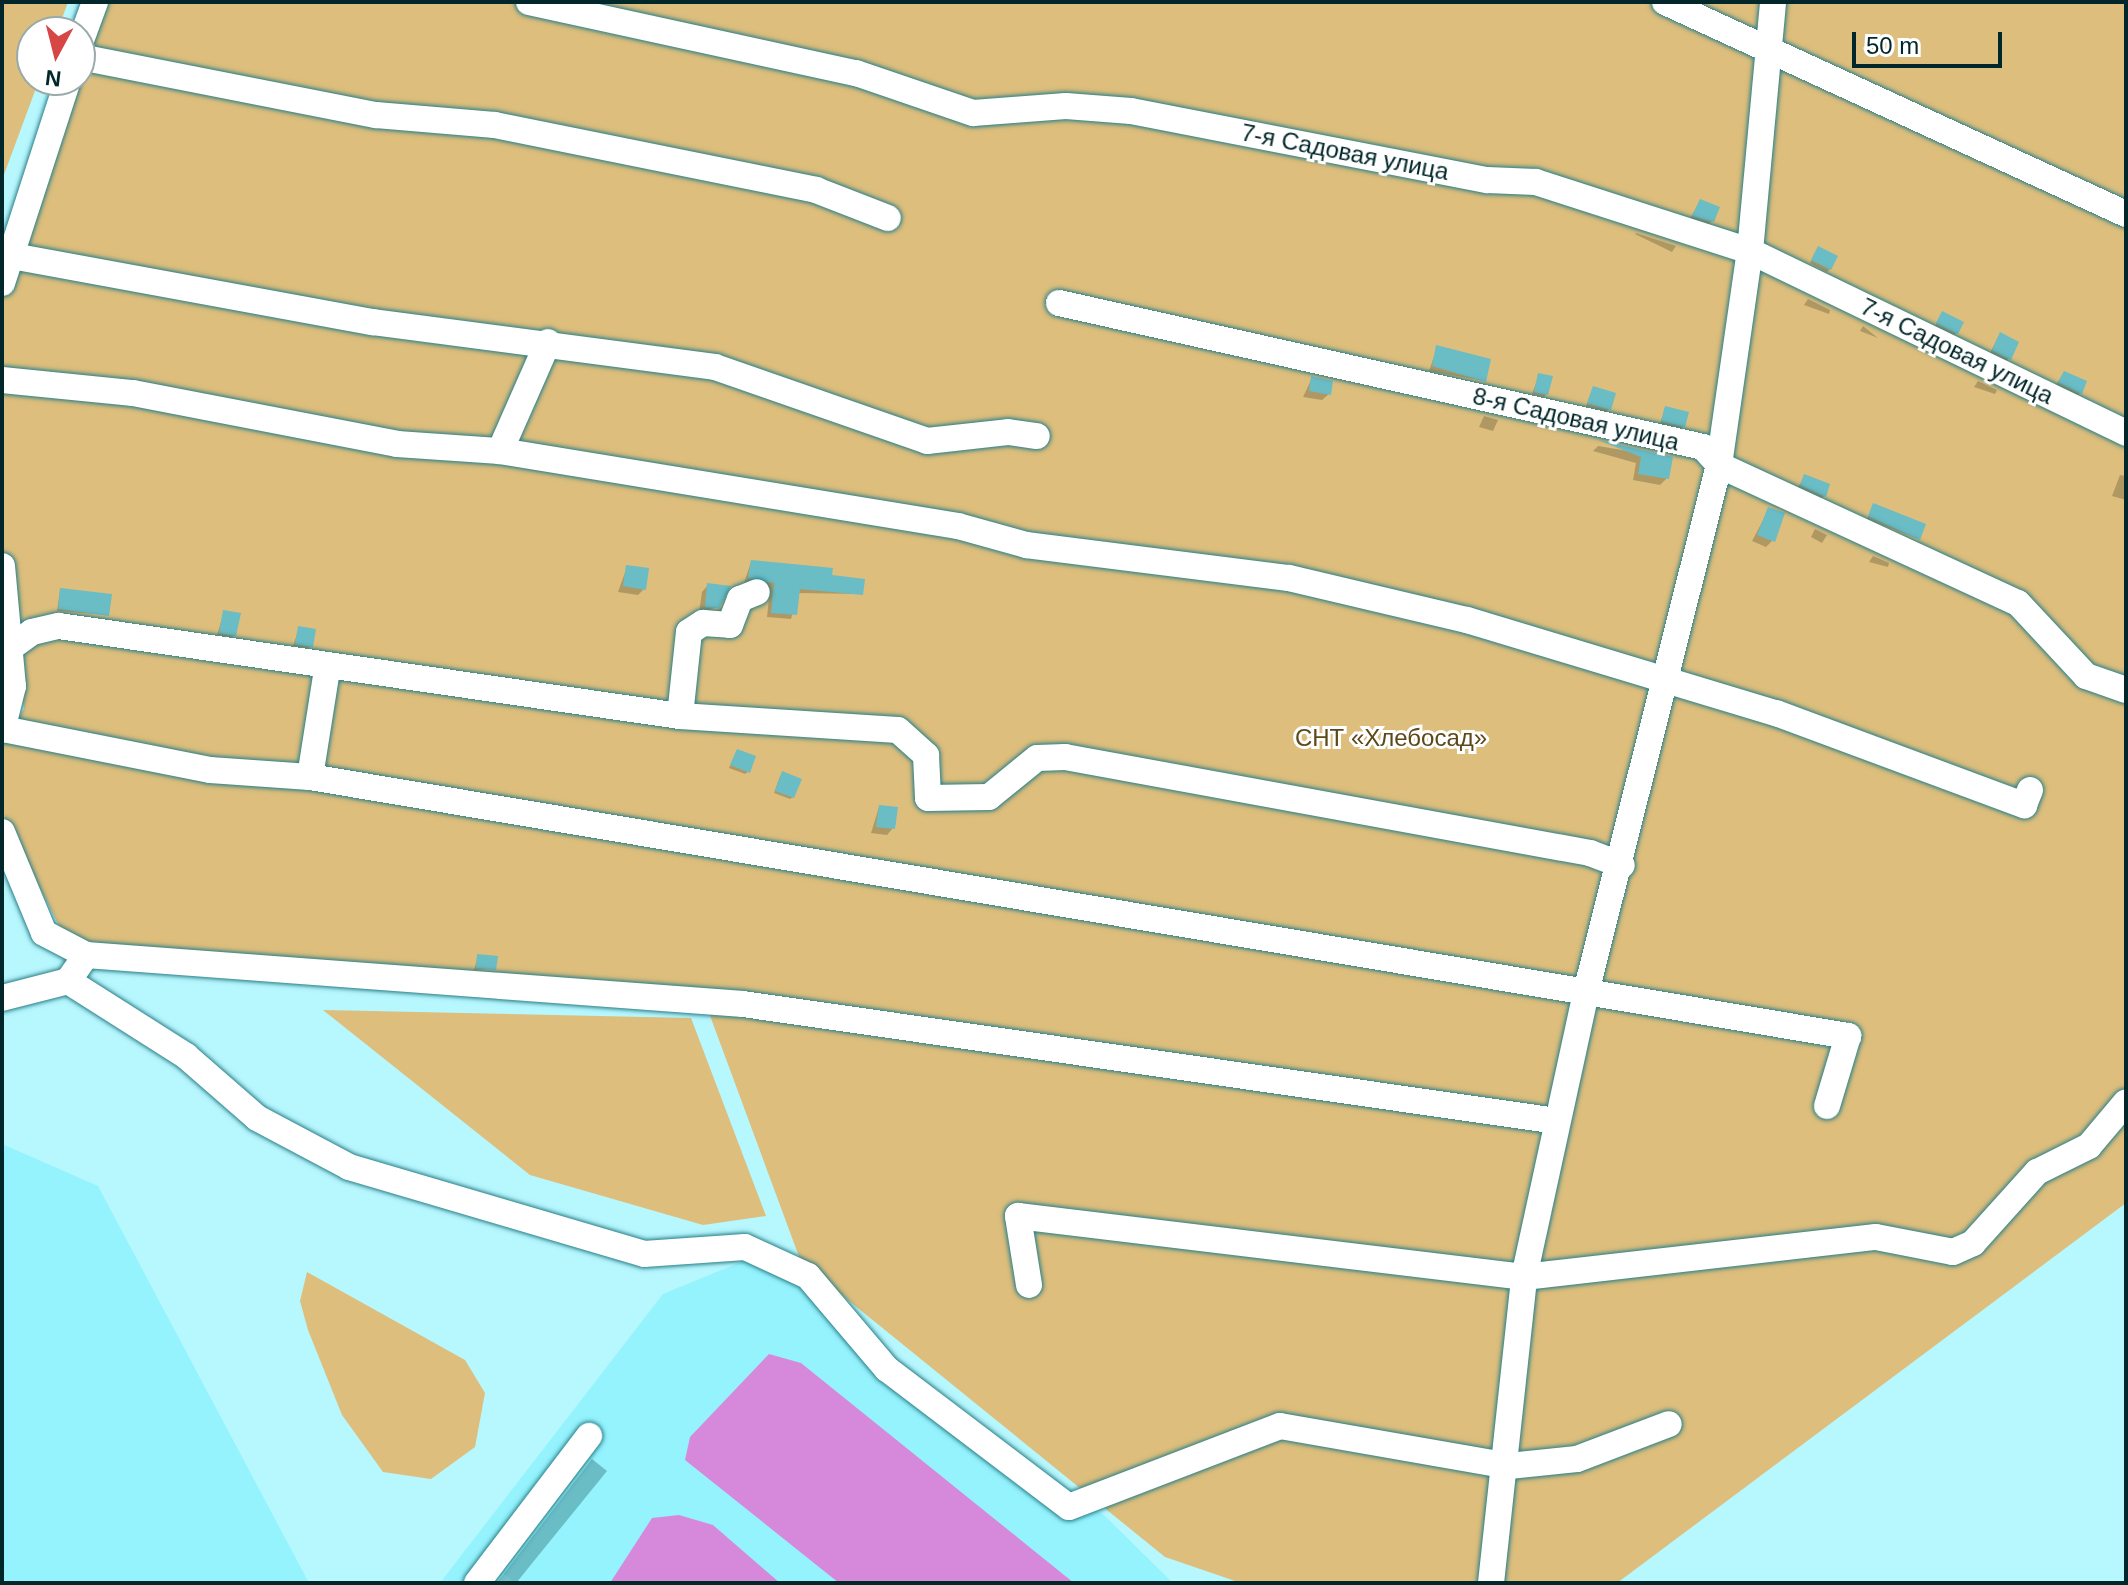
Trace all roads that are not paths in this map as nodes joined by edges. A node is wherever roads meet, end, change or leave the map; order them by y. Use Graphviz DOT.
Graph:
graph roads {
  1 [pos="529,2"];
  2 [pos="1665,2"];
  3 [pos="1773,2"];
  4 [pos="1765,46"];
  5 [pos="96,60"];
  6 [pos="63,96"];
  7 [pos="2126,214"];
  8 [pos="888,218"];
  9 [pos="1750,251"];
  10 [pos="12,256"];
  11 [pos="2,283"];
  12 [pos="1059,303"];
  13 [pos="548,342"];
  14 [pos="2,380"];
  15 [pos="2126,433"];
  16 [pos="1037,436"];
  17 [pos="500,451"];
  18 [pos="1719,465"];
  19 [pos="2,566"];
  20 [pos="757,592"];
  21 [pos="10,648"];
  22 [pos="327,670"];
  23 [pos="1669,682"];
  24 [pos="2126,690"];
  25 [pos="680,716"];
  26 [pos="2,729"];
  27 [pos="310,777"];
  28 [pos="2030,790"];
  29 [pos="2,832"];
  30 [pos="1622,865"];
  31 [pos="86,955"];
  32 [pos="68,981"];
  33 [pos="1587,988"];
  34 [pos="2,998"];
  35 [pos="2126,1102"];
  36 [pos="1827,1106"];
  37 [pos="1557,1121"];
  38 [pos="1524,1277"];
  39 [pos="1029,1285"];
  40 [pos="1669,1424"];
  41 [pos="589,1436"];
  42 [pos="1509,1466"];
  43 [pos="477,1583"];
  44 [pos="1491,1583"];
  1 -- 9 [label="lane, 7-я Садовая улица"];
  2 -- 4 [label="lane"];
  3 -- 4 [label="lane"];
  4 -- 7 [label="lane"];
  4 -- 9 [label="lane"];
  5 -- 8 [label="lane"];
  6 -- 10 [label="lane"];
  9 -- 15 [label="lane, 7-я Садовая улица"];
  9 -- 18 [label="lane"];
  10 -- 11 [label="lane"];
  10 -- 13 [label="lane"];
  12 -- 18 [label="lane, 8-я Садовая улица"];
  13 -- 16 [label="lane"];
  13 -- 17 [label="lane"];
  14 -- 17 [label="lane"];
  17 -- 23 [label="lane"];
  18 -- 23 [label="lane"];
  18 -- 24 [label="lane, 8-я Садовая улица"];
  19 -- 21 [label="lane"];
  20 -- 25 [label="lane"];
  21 -- 22 [label="lane"];
  21 -- 26 [label="lane"];
  22 -- 25 [label="lane"];
  22 -- 27 [label="lane"];
  23 -- 28 [label="lane"];
  23 -- 30 [label="lane"];
  25 -- 30 [label="lane"];
  26 -- 27 [label="lane"];
  27 -- 33 [label="lane"];
  29 -- 31 [label="lane"];
  30 -- 33 [label="lane"];
  31 -- 32 [label="lane"];
  31 -- 37 [label="lane"];
  32 -- 34 [label="lane"];
  32 -- 42 [label="lane"];
  33 -- 36 [label="lane"];
  33 -- 37 [label="lane"];
  35 -- 38 [label="lane"];
  37 -- 38 [label="lane"];
  38 -- 39 [label="lane"];
  38 -- 42 [label="lane"];
  40 -- 42 [label="lane"];
  41 -- 43 [label="lane"];
  42 -- 44 [label="lane"];
}
